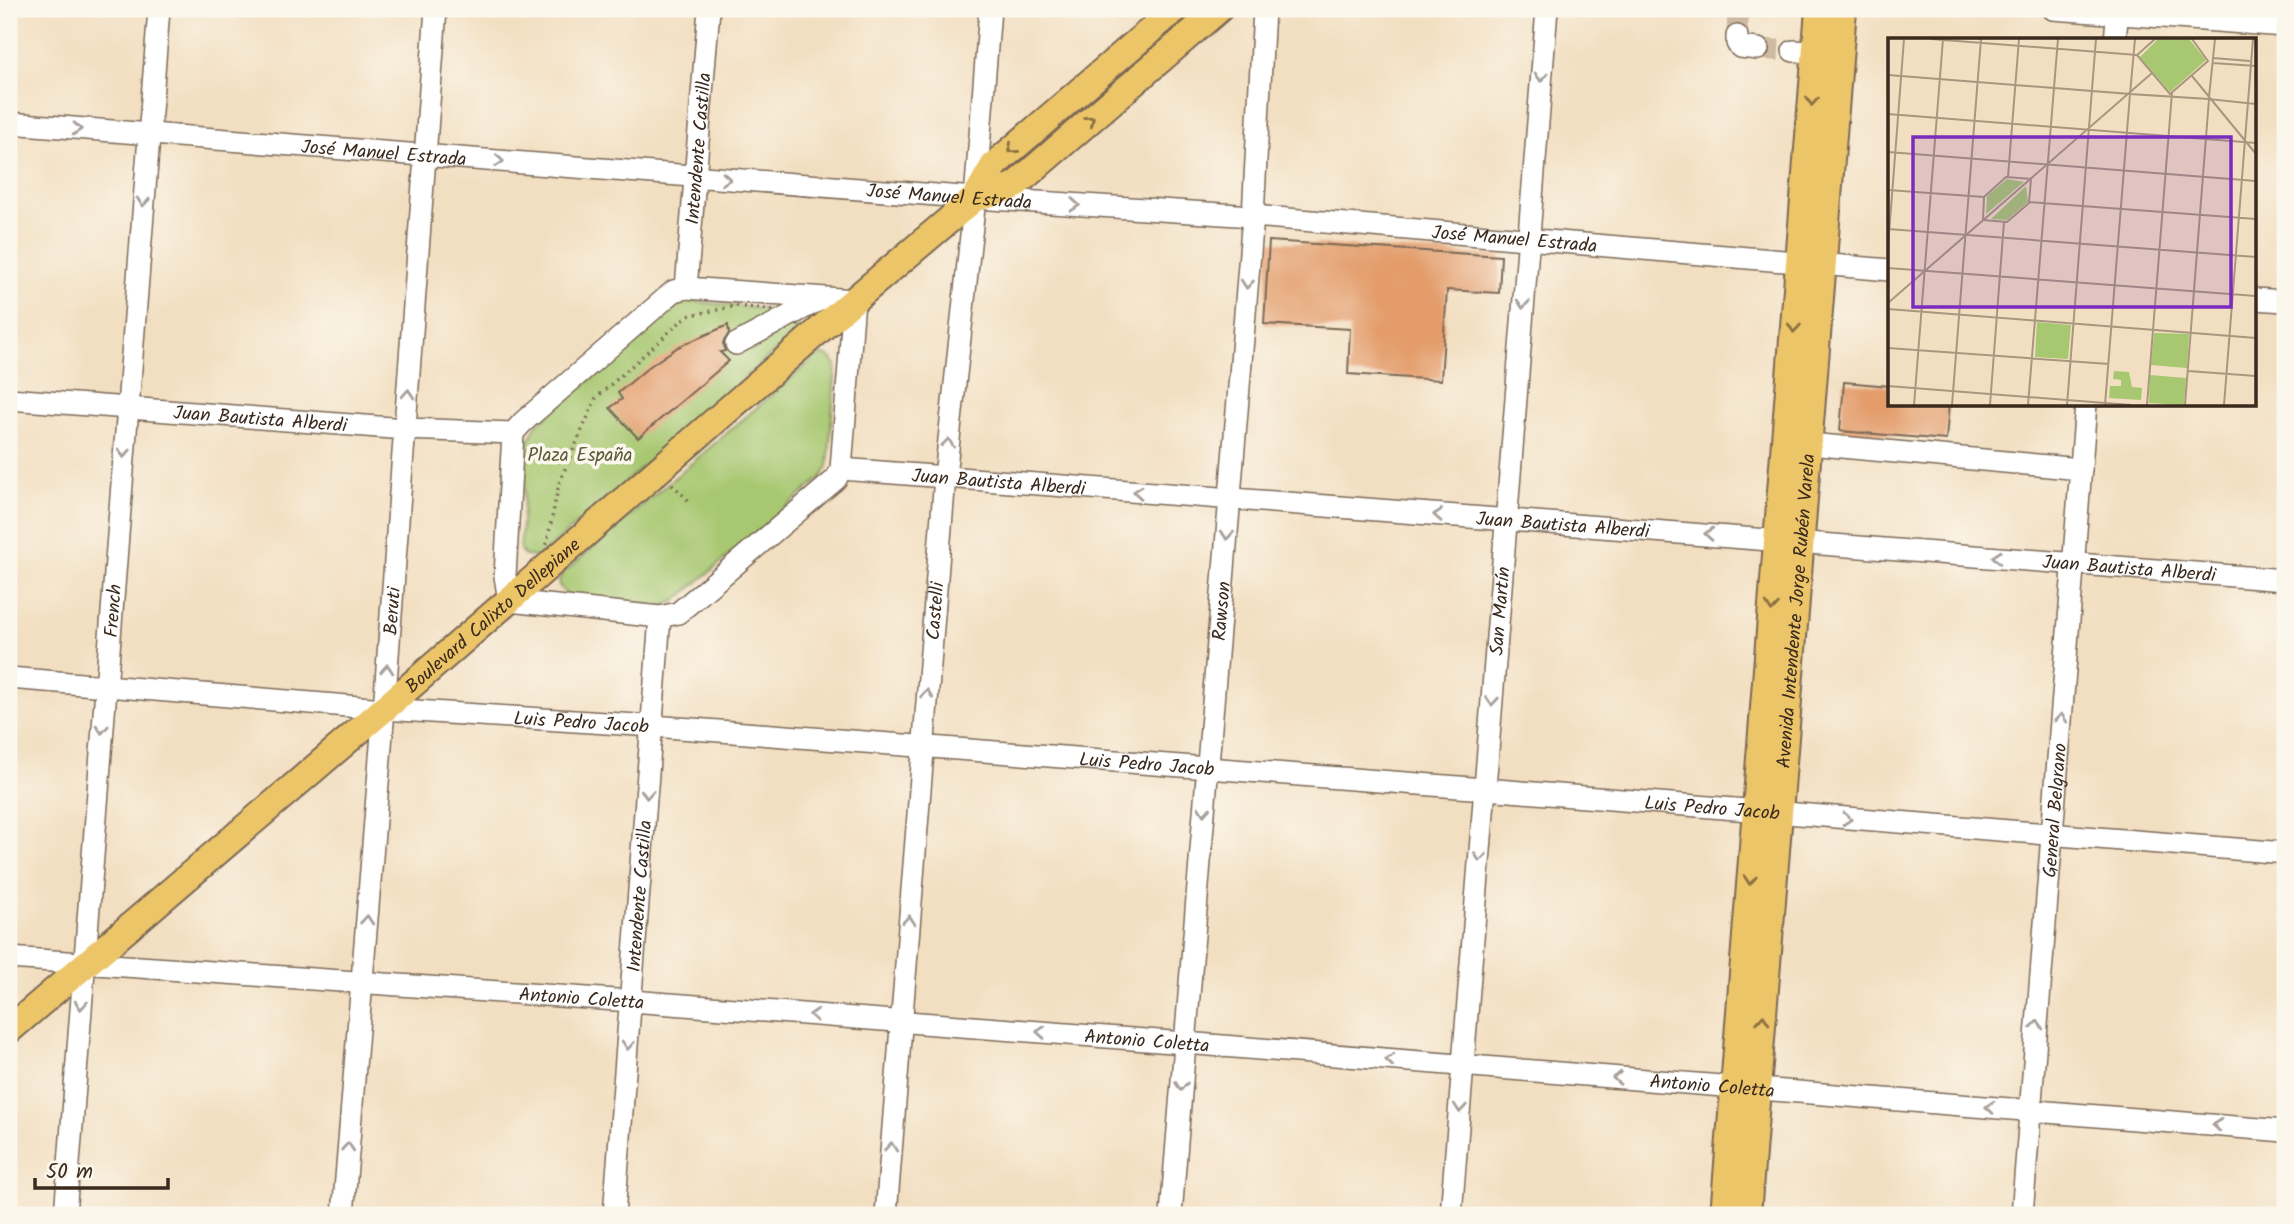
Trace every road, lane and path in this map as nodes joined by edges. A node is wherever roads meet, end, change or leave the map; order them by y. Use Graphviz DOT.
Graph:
graph roads {
  1 [pos="159,9"];
  2 [pos="436,9"];
  3 [pos="709,9"];
  4 [pos="990,9"];
  5 [pos="1175,9"];
  6 [pos="1219,9"];
  7 [pos="1264,9"];
  8 [pos="1547,9"];
  9 [pos="1819,9"];
  10 [pos="1843,9"];
  11 [pos="2053,9"];
  12 [pos="2118,11"];
  13 [pos="2285,26"];
  14 [pos="1737,36"];
  15 [pos="2115,38"];
  16 [pos="1758,48"];
  17 [pos="9,123"];
  18 [pos="149,134"];
  19 [pos="425,156"];
  20 [pos="696,177"];
  21 [pos="975,198"];
  22 [pos="1253,216"];
  23 [pos="1529,238"];
  24 [pos="1811,264"];
  25 [pos="1888,270"];
  26 [pos="686,288"];
  27 [pos="822,298"];
  28 [pos="2256,299"];
  29 [pos="854,300"];
  30 [pos="2285,301"];
  31 [pos="736,306"];
  32 [pos="736,344"];
  33 [pos="9,399"];
  34 [pos="2086,406"];
  35 [pos="127,408"];
  36 [pos="405,429"];
  37 [pos="513,433"];
  38 [pos="1809,444"];
  39 [pos="841,469"];
  40 [pos="2081,469"];
  41 [pos="678,475"];
  42 [pos="945,477"];
  43 [pos="1230,500"];
  44 [pos="690,502"];
  45 [pos="1506,520"];
  46 [pos="1789,540"];
  47 [pos="545,552"];
  48 [pos="2074,563"];
  49 [pos="2285,580"];
  50 [pos="509,601"];
  51 [pos="660,617"];
  52 [pos="9,678"];
  53 [pos="106,686"];
  54 [pos="384,709"];
  55 [pos="653,726"];
  56 [pos="923,746"];
  57 [pos="1208,768"];
  58 [pos="1485,789"];
  59 [pos="1767,813"];
  60 [pos="2052,835"];
  61 [pos="2285,853"];
  62 [pos="9,958"];
  63 [pos="84,964"];
  64 [pos="362,983"];
  65 [pos="631,1001"];
  66 [pos="901,1022"];
  67 [pos="9,1030"];
  68 [pos="1185,1043"];
  69 [pos="1463,1067"];
  70 [pos="1746,1087"];
  71 [pos="2030,1110"];
  72 [pos="2285,1131"];
  73 [pos="65,1215"];
  74 [pos="343,1215"];
  75 [pos="614,1215"];
  76 [pos="886,1215"];
  77 [pos="1171,1215"];
  78 [pos="1451,1215"];
  79 [pos="1724,1215"];
  80 [pos="1747,1215"];
  81 [pos="2022,1215"];
  1 -- 18 [label="street, French"];
  2 -- 19 [label="street, Beruti"];
  3 -- 20 [label="street, Intendente Castilla"];
  4 -- 21 [label="street, Castelli"];
  5 -- 21 [label="main road, Boulevard Calixto Dellepiane, one-way"];
  21 -- 6 [label="main road, Boulevard Calixto Dellepiane, one-way"];
  7 -- 22 [label="street, Rawson"];
  8 -- 23 [label="street, San Martín, one-way"];
  9 -- 24 [label="main road, Avenida Intendente Jorge Rubén Varela, one-way"];
  10 -- 24 [label="main road, Avenida Intendente Jorge Rubén Varela"];
  11 -- 12 [label="street"];
  12 -- 13 [label="street"];
  12 -- 15 [label="street"];
  14 -- 16 [label="street"];
  17 -- 18 [label="street, José Manuel Estrada, one-way"];
  18 -- 19 [label="street, José Manuel Estrada"];
  18 -- 35 [label="street, French, one-way"];
  19 -- 20 [label="street, José Manuel Estrada, one-way"];
  36 -- 19 [label="street, Beruti, one-way"];
  20 -- 21 [label="street, José Manuel Estrada, one-way"];
  20 -- 26 [label="street, Intendente Castilla"];
  21 -- 22 [label="street, José Manuel Estrada, one-way"];
  21 -- 29 [label="main road, Boulevard Calixto Dellepiane"];
  42 -- 21 [label="street, Castelli, one-way"];
  22 -- 23 [label="street, José Manuel Estrada"];
  22 -- 43 [label="street, Rawson, one-way"];
  23 -- 24 [label="street, José Manuel Estrada"];
  23 -- 45 [label="street, San Martín, one-way"];
  24 -- 25 [label="street, José Manuel Estrada"];
  24 -- 38 [label="main road, Avenida Intendente Jorge Rubén Varela"];
  24 -- 46 [label="main road, Avenida Intendente Jorge Rubén Varela, one-way"];
  26 -- 27 [label="street"];
  26 -- 37 [label="street"];
  27 -- 29 [label="street"];
  27 -- 32 [label="street"];
  28 -- 30 [label="street"];
  29 -- 39 [label="street"];
  29 -- 50 [label="main road, Boulevard Calixto Dellepiane"];
  31 -- 47 [label="path"];
  33 -- 35 [label="street, Juan Bautista Alberdi"];
  34 -- 40 [label="street, General Belgrano"];
  35 -- 36 [label="street, Juan Bautista Alberdi"];
  35 -- 53 [label="street, French, one-way"];
  36 -- 37 [label="street, Juan Bautista Alberdi"];
  54 -- 36 [label="street, Beruti, one-way"];
  37 -- 50 [label="street"];
  38 -- 40 [label="street"];
  38 -- 46 [label="main road, Avenida Intendente Jorge Rubén Varela"];
  39 -- 42 [label="street, Juan Bautista Alberdi"];
  39 -- 51 [label="street"];
  40 -- 48 [label="street, General Belgrano"];
  41 -- 44 [label="path"];
  43 -- 42 [label="street, Juan Bautista Alberdi, one-way"];
  56 -- 42 [label="street, Castelli, one-way"];
  45 -- 43 [label="street, Juan Bautista Alberdi, one-way"];
  43 -- 57 [label="street, Rawson, one-way"];
  46 -- 45 [label="street, Juan Bautista Alberdi, one-way"];
  45 -- 58 [label="street, San Martín, one-way"];
  48 -- 46 [label="street, Juan Bautista Alberdi, one-way"];
  46 -- 59 [label="main road, Avenida Intendente Jorge Rubén Varela"];
  48 -- 49 [label="street, Juan Bautista Alberdi"];
  60 -- 48 [label="street, General Belgrano, one-way"];
  50 -- 51 [label="street"];
  50 -- 54 [label="main road, Boulevard Calixto Dellepiane"];
  51 -- 55 [label="street, Intendente Castilla"];
  52 -- 53 [label="street, Luis Pedro Jacob"];
  53 -- 54 [label="street, Luis Pedro Jacob"];
  53 -- 63 [label="street, French, one-way"];
  54 -- 55 [label="street, Luis Pedro Jacob"];
  54 -- 63 [label="main road, Boulevard Calixto Dellepiane"];
  64 -- 54 [label="street, Beruti, one-way"];
  55 -- 56 [label="street, Luis Pedro Jacob"];
  55 -- 65 [label="street, Intendente Castilla, one-way"];
  56 -- 57 [label="street, Luis Pedro Jacob"];
  66 -- 56 [label="street, Castelli, one-way"];
  57 -- 58 [label="street, Luis Pedro Jacob"];
  57 -- 68 [label="street, Rawson, one-way"];
  58 -- 59 [label="street, Luis Pedro Jacob"];
  58 -- 69 [label="street, San Martín, one-way"];
  59 -- 60 [label="street, Luis Pedro Jacob, one-way"];
  59 -- 70 [label="main road, Avenida Intendente Jorge Rubén Varela"];
  60 -- 61 [label="street, Luis Pedro Jacob"];
  71 -- 60 [label="street, General Belgrano, one-way"];
  62 -- 63 [label="street, Antonio Coletta"];
  63 -- 64 [label="street, Antonio Coletta"];
  63 -- 67 [label="main road, Boulevard Calixto Dellepiane"];
  63 -- 73 [label="street, French, one-way"];
  64 -- 65 [label="street, Antonio Coletta"];
  74 -- 64 [label="street, Beruti, one-way"];
  66 -- 65 [label="street, Antonio Coletta, one-way"];
  65 -- 75 [label="street, Intendente Castilla, one-way"];
  68 -- 66 [label="street, Antonio Coletta, one-way"];
  76 -- 66 [label="street, Castelli, one-way"];
  69 -- 68 [label="street, Antonio Coletta, one-way"];
  68 -- 77 [label="street, Rawson, one-way"];
  70 -- 69 [label="street, Antonio Coletta, one-way"];
  69 -- 78 [label="street, San Martín, one-way"];
  71 -- 70 [label="street, Antonio Coletta, one-way"];
  70 -- 79 [label="main road, Avenida Intendente Jorge Rubén Varela"];
  70 -- 80 [label="main road, Avenida Intendente Jorge Rubén Varela"];
  72 -- 71 [label="street, Antonio Coletta, one-way"];
  71 -- 81 [label="street, General Belgrano"];
}
